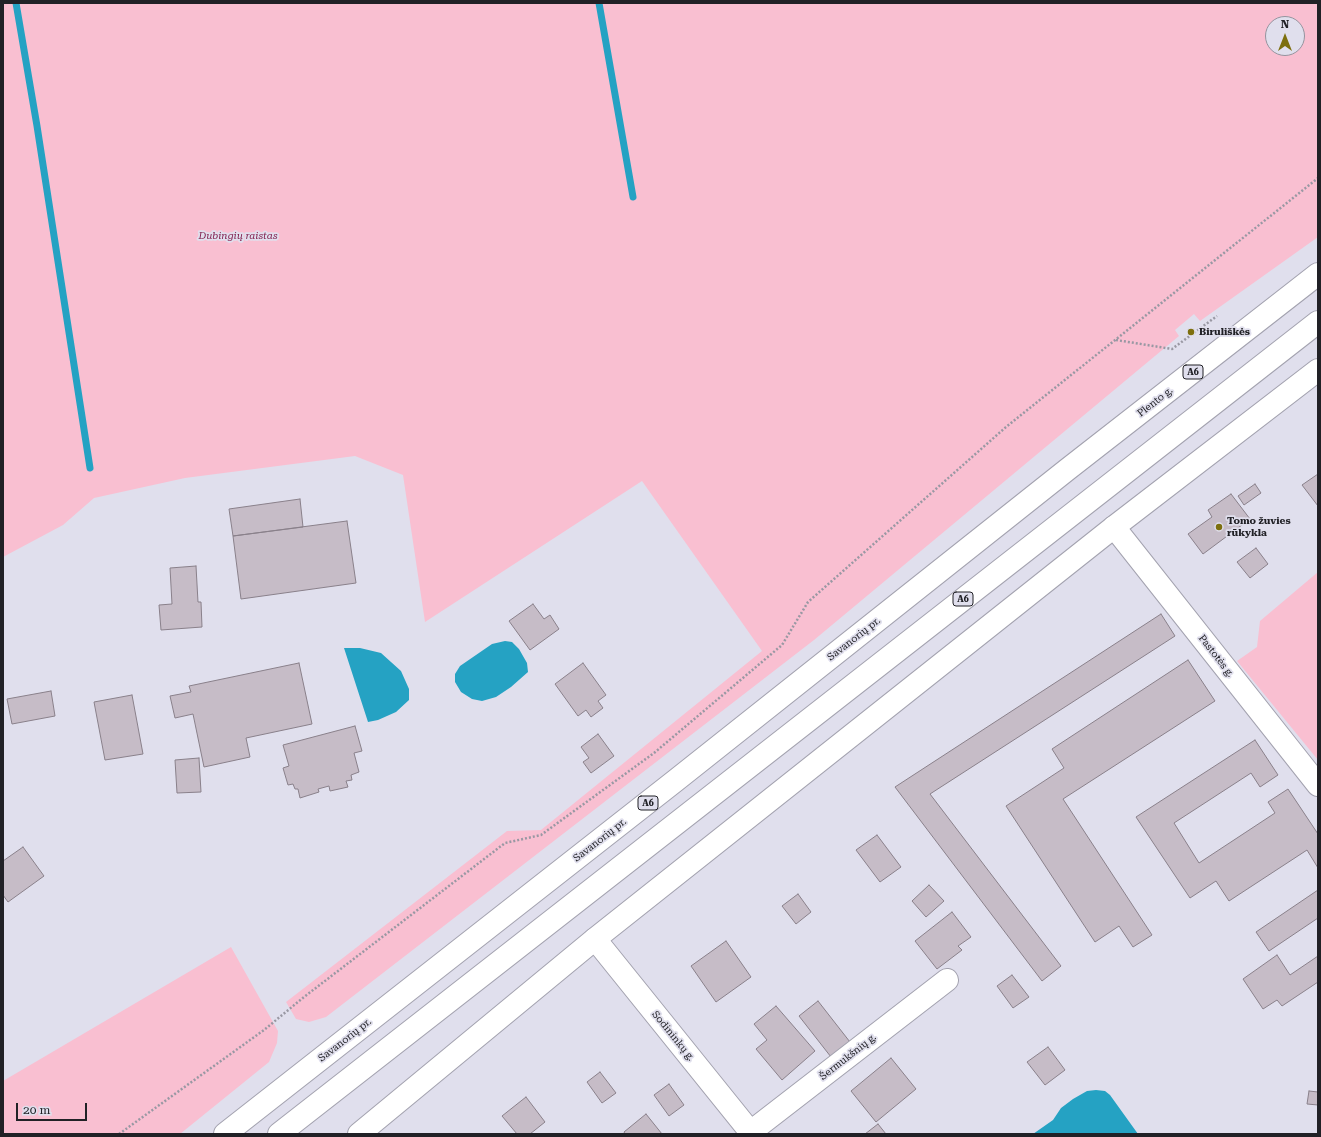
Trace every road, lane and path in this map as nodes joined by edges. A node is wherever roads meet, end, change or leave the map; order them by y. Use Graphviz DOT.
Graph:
graph roads {
  1 [pos="1318,178"];
  2 [pos="1318,274"];
  3 [pos="1217,316"];
  4 [pos="1318,322"];
  5 [pos="1116,340"];
  6 [pos="1318,370"];
  7 [pos="1068,469"];
  8 [pos="1114,527"];
  9 [pos="1318,785"];
  10 [pos="595,939"];
  11 [pos="947,980"];
  12 [pos="750,1133"];
  13 [pos="119,1134"];
  14 [pos="225,1134"];
  15 [pos="279,1134"];
  16 [pos="359,1134"];
  1 -- 5 [label="path"];
  2 -- 7 [label="main road, Plento g. / A6"];
  3 -- 5 [label="path"];
  4 -- 15 [label="main road, A6"];
  5 -- 13 [label="path"];
  6 -- 8 [label="main road"];
  7 -- 14 [label="main road, Savanorių pr. / A6"];
  8 -- 9 [label="main road, Pastotės g."];
  8 -- 10 [label="main road"];
  10 -- 12 [label="main road, Sodininkų g."];
  10 -- 16 [label="main road"];
  11 -- 12 [label="main road, Šermukšnių g."];
}
